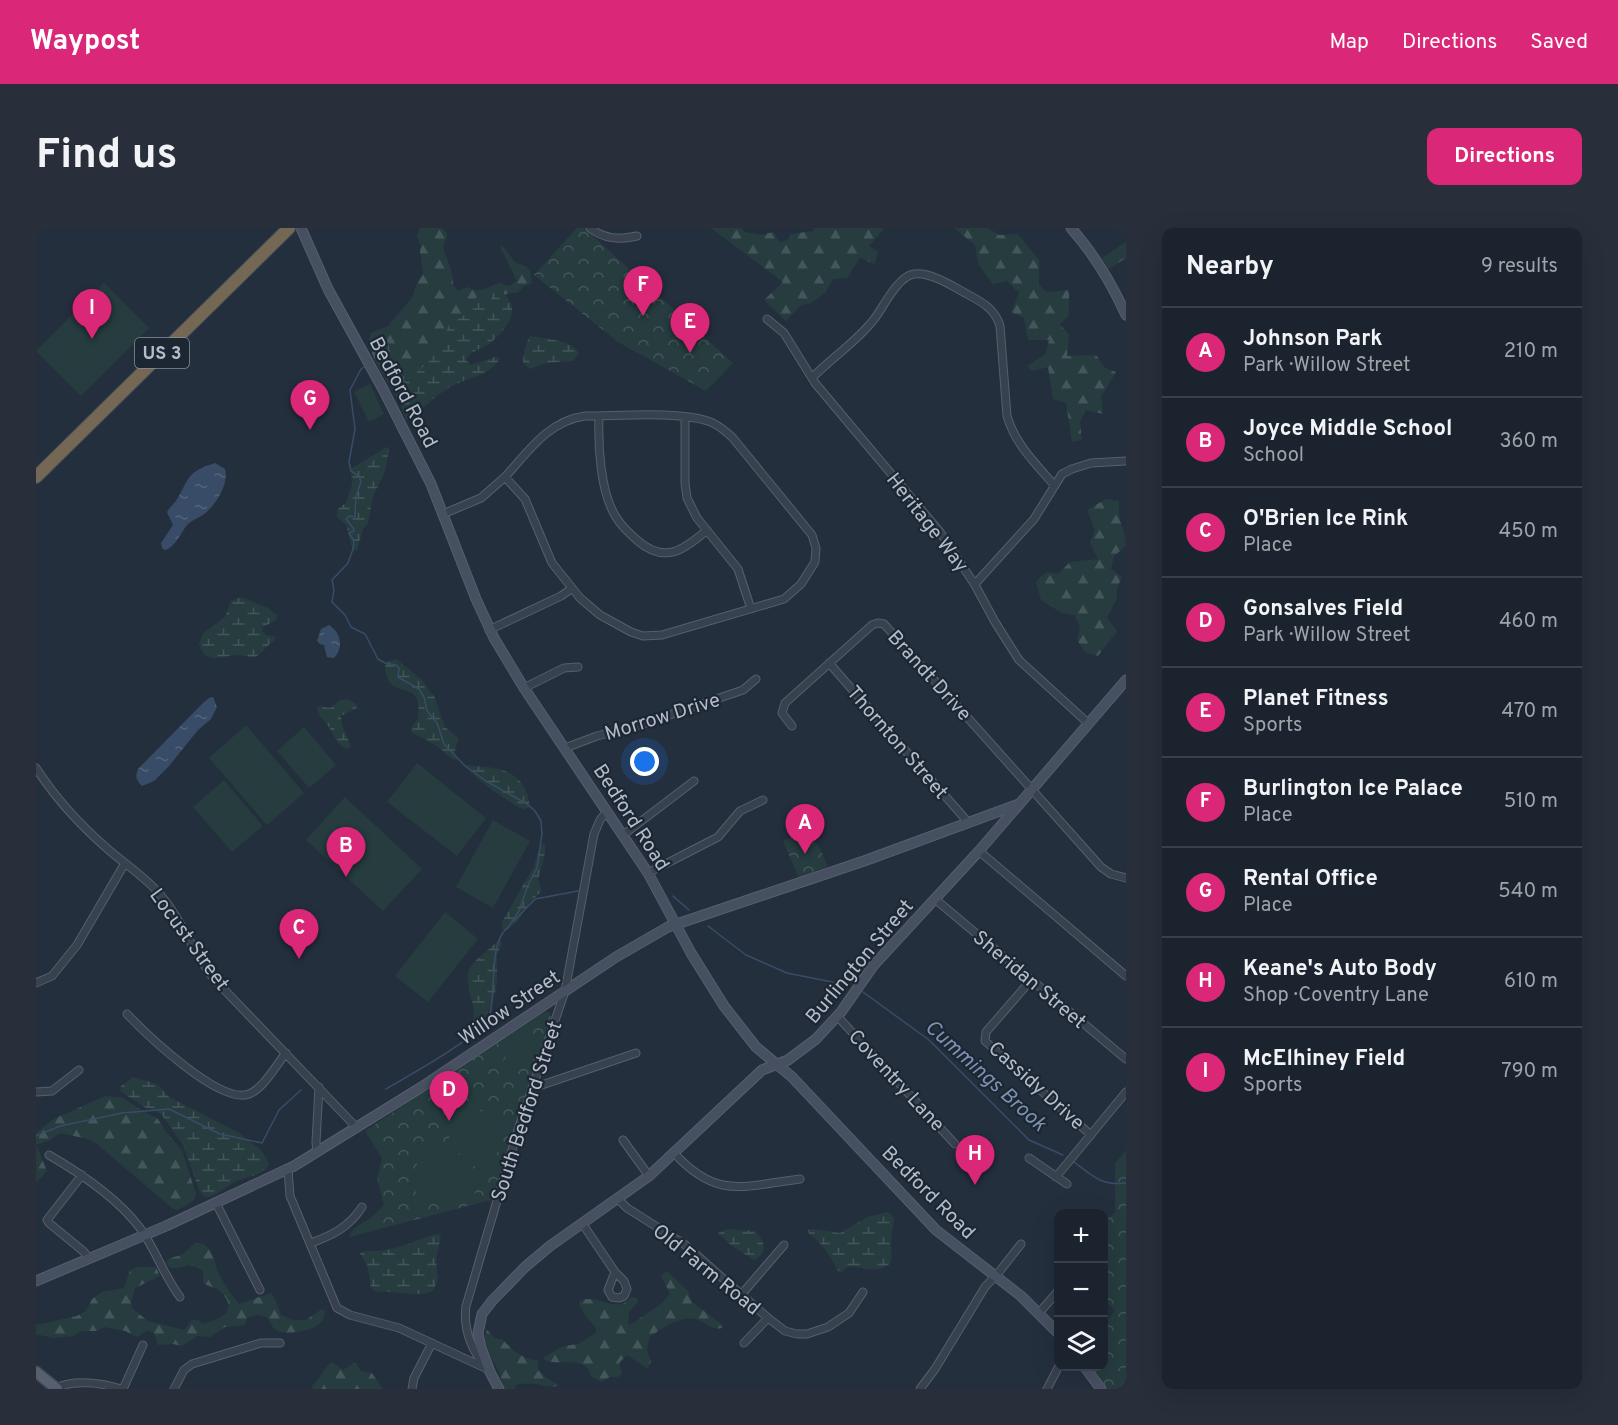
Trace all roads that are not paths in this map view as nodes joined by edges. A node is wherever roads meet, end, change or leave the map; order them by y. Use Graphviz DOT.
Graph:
graph roads {
  1 [pos="289,228"];
  2 [pos="302,228"];
  3 [pos="590,228"];
  4 [pos="1071,228"];
  5 [pos="637,236"];
  6 [pos="1126,315"];
  7 [pos="767,319"];
  8 [pos="812,378"];
  9 [pos="599,416"];
  10 [pos="685,417"];
  11 [pos="1126,461"];
  12 [pos="36,477"];
  13 [pos="505,477"];
  14 [pos="1054,485"];
  15 [pos="443,514"];
  16 [pos="707,530"];
  17 [pos="975,584"];
  18 [pos="571,589"];
  19 [pos="751,609"];
  20 [pos="489,630"];
  21 [pos="829,663"];
  22 [pos="578,667"];
  23 [pos="756,679"];
  24 [pos="1126,681"];
  25 [pos="524,688"];
  26 [pos="1089,724"];
  27 [pos="792,726"];
  28 [pos="565,748"];
  29 [pos="36,768"];
  30 [pos="694,781"];
  31 [pos="1030,790"];
  32 [pos="763,800"];
  33 [pos="1019,804"];
  34 [pos="608,811"];
  35 [pos="968,821"];
  36 [pos="623,834"];
  37 [pos="979,851"];
  38 [pos="125,863"];
  39 [pos="648,873"];
  40 [pos="1126,878"];
  41 [pos="935,899"];
  42 [pos="676,924"];
  43 [pos="1126,976"];
  44 [pos="38,980"];
  45 [pos="1031,980"];
  46 [pos="566,991"];
  47 [pos="127,1014"];
  48 [pos="837,1016"];
  49 [pos="286,1053"];
  50 [pos="636,1053"];
  51 [pos="1126,1059"];
  52 [pos="777,1065"];
  53 [pos="79,1071"];
  54 [pos="318,1087"];
  55 [pos="533,1088"];
  56 [pos="36,1092"];
  57 [pos="1126,1092"];
  58 [pos="357,1128"];
  59 [pos="1091,1135"];
  60 [pos="623,1140"];
  61 [pos="956,1144"];
  62 [pos="317,1152"];
  63 [pos="674,1153"];
  64 [pos="49,1155"];
  65 [pos="1029,1158"];
  66 [pos="288,1169"];
  67 [pos="82,1175"];
  68 [pos="649,1176"];
  69 [pos="1056,1177"];
  70 [pos="800,1179"];
  71 [pos="1067,1184"];
  72 [pos="618,1199"];
  73 [pos="216,1203"];
  74 [pos="362,1207"];
  75 [pos="582,1223"];
  76 [pos="144,1235"];
  77 [pos="311,1243"];
  78 [pos="1021,1244"];
  79 [pos="784,1245"];
  80 [pos="88,1258"];
  81 [pos="615,1272"];
  82 [pos="995,1276"];
  83 [pos="36,1281"];
  84 [pos="260,1290"];
  85 [pos="862,1292"];
  86 [pos="741,1295"];
  87 [pos="1054,1296"];
  88 [pos="180,1297"];
  89 [pos="1040,1313"];
  90 [pos="768,1318"];
  91 [pos="1054,1328"];
  92 [pos="280,1343"];
  93 [pos="432,1343"];
  94 [pos="744,1343"];
  95 [pos="144,1345"];
  96 [pos="1056,1371"];
  97 [pos="1088,1371"];
  98 [pos="36,1372"];
  99 [pos="490,1372"];
  100 [pos="56,1388"];
  101 [pos="122,1389"];
  102 [pos="174,1389"];
  103 [pos="412,1389"];
  104 [pos="499,1389"];
  105 [pos="920,1389"];
  106 [pos="1047,1389"];
  107 [pos="1101,1389"];
  1 -- 12 [label="highway, US 3"];
  2 -- 15 [label="street, Bedford Road"];
  3 -- 5 [label="street"];
  4 -- 6 [label="street"];
  7 -- 8 [label="street, Heritage Way"];
  8 -- 14 [label="street"];
  8 -- 17 [label="street, Heritage Way"];
  9 -- 10 [label="street"];
  9 -- 13 [label="street"];
  9 -- 16 [label="street"];
  10 -- 16 [label="street"];
  10 -- 19 [label="street"];
  11 -- 14 [label="street"];
  13 -- 15 [label="street"];
  13 -- 18 [label="street"];
  14 -- 17 [label="street"];
  15 -- 20 [label="street, Bedford Road"];
  16 -- 19 [label="street"];
  17 -- 26 [label="street, Heritage Way"];
  18 -- 19 [label="street"];
  18 -- 20 [label="street"];
  20 -- 25 [label="street, Bedford Road"];
  21 -- 27 [label="street, Brandt Drive"];
  21 -- 31 [label="street, Brandt Drive"];
  21 -- 35 [label="street, Thornton Street"];
  22 -- 25 [label="street"];
  23 -- 28 [label="street, Morrow Drive"];
  24 -- 26 [label="street, Burlington Street"];
  25 -- 28 [label="street, Bedford Road"];
  26 -- 31 [label="street, Burlington Street"];
  28 -- 34 [label="street, Bedford Road"];
  29 -- 38 [label="street, Locust Street"];
  30 -- 36 [label="street"];
  31 -- 33 [label="street, Burlington Street"];
  31 -- 40 [label="street, Brandt Drive"];
  32 -- 39 [label="street"];
  33 -- 35 [label="street, Willow Street"];
  33 -- 37 [label="street, Burlington Street"];
  34 -- 36 [label="street, Bedford Road"];
  34 -- 46 [label="street, South Bedford Street"];
  35 -- 42 [label="street, Willow Street"];
  36 -- 39 [label="street, Bedford Road"];
  37 -- 41 [label="street, Burlington Street"];
  37 -- 43 [label="street"];
  38 -- 44 [label="street"];
  38 -- 49 [label="street, Locust Street"];
  39 -- 42 [label="street, Bedford Road"];
  41 -- 45 [label="street, Sheridan Street"];
  41 -- 48 [label="street, Burlington Street"];
  42 -- 46 [label="street, Willow Street"];
  42 -- 52 [label="street, Bedford Road"];
  45 -- 51 [label="street, Sheridan Street"];
  45 -- 59 [label="street, Cassidy Drive"];
  46 -- 55 [label="street, South Bedford Street"];
  46 -- 58 [label="street, Willow Street"];
  47 -- 49 [label="street"];
  48 -- 52 [label="street, Burlington Street"];
  48 -- 61 [label="street, Coventry Lane"];
  49 -- 54 [label="street, Locust Street"];
  50 -- 55 [label="street"];
  52 -- 63 [label="street, Burlington Street"];
  52 -- 82 [label="street, Bedford Road"];
  53 -- 56 [label="street"];
  54 -- 58 [label="street, Locust Street"];
  54 -- 62 [label="street"];
  55 -- 99 [label="street, South Bedford Street"];
  57 -- 59 [label="street"];
  58 -- 62 [label="street, Willow Street"];
  59 -- 69 [label="street"];
  60 -- 68 [label="street"];
  62 -- 66 [label="street, Willow Street"];
  63 -- 68 [label="street, Burlington Street"];
  63 -- 70 [label="street"];
  64 -- 67 [label="street"];
  65 -- 69 [label="street"];
  66 -- 73 [label="street, Willow Street"];
  66 -- 77 [label="street"];
  67 -- 76 [label="street"];
  67 -- 80 [label="street"];
  68 -- 72 [label="street, Burlington Street"];
  69 -- 71 [label="street"];
  72 -- 75 [label="street, Burlington Street"];
  72 -- 86 [label="street, Old Farm Road"];
  73 -- 76 [label="street, Willow Street"];
  73 -- 84 [label="street"];
  74 -- 77 [label="street"];
  75 -- 81 [label="street"];
  75 -- 99 [label="street, Burlington Street"];
  76 -- 80 [label="street, Willow Street"];
  76 -- 88 [label="street"];
  77 -- 93 [label="street"];
  78 -- 82 [label="street"];
  79 -- 86 [label="street"];
  80 -- 83 [label="street, Willow Street"];
  82 -- 89 [label="street, Bedford Road"];
  82 -- 105 [label="street"];
  85 -- 90 [label="street, Old Farm Road"];
  86 -- 90 [label="street, Old Farm Road"];
  87 -- 89 [label="street"];
  89 -- 91 [label="street, Bedford Road"];
  90 -- 94 [label="street, Old Farm Road"];
  92 -- 102 [label="street"];
  93 -- 99 [label="street"];
  93 -- 103 [label="street"];
  95 -- 101 [label="street"];
  96 -- 106 [label="street"];
  97 -- 107 [label="street"];
  98 -- 100 [label="main road"];
  99 -- 104 [label="street, Burlington Street"];
  100 -- 101 [label="street"];
}
